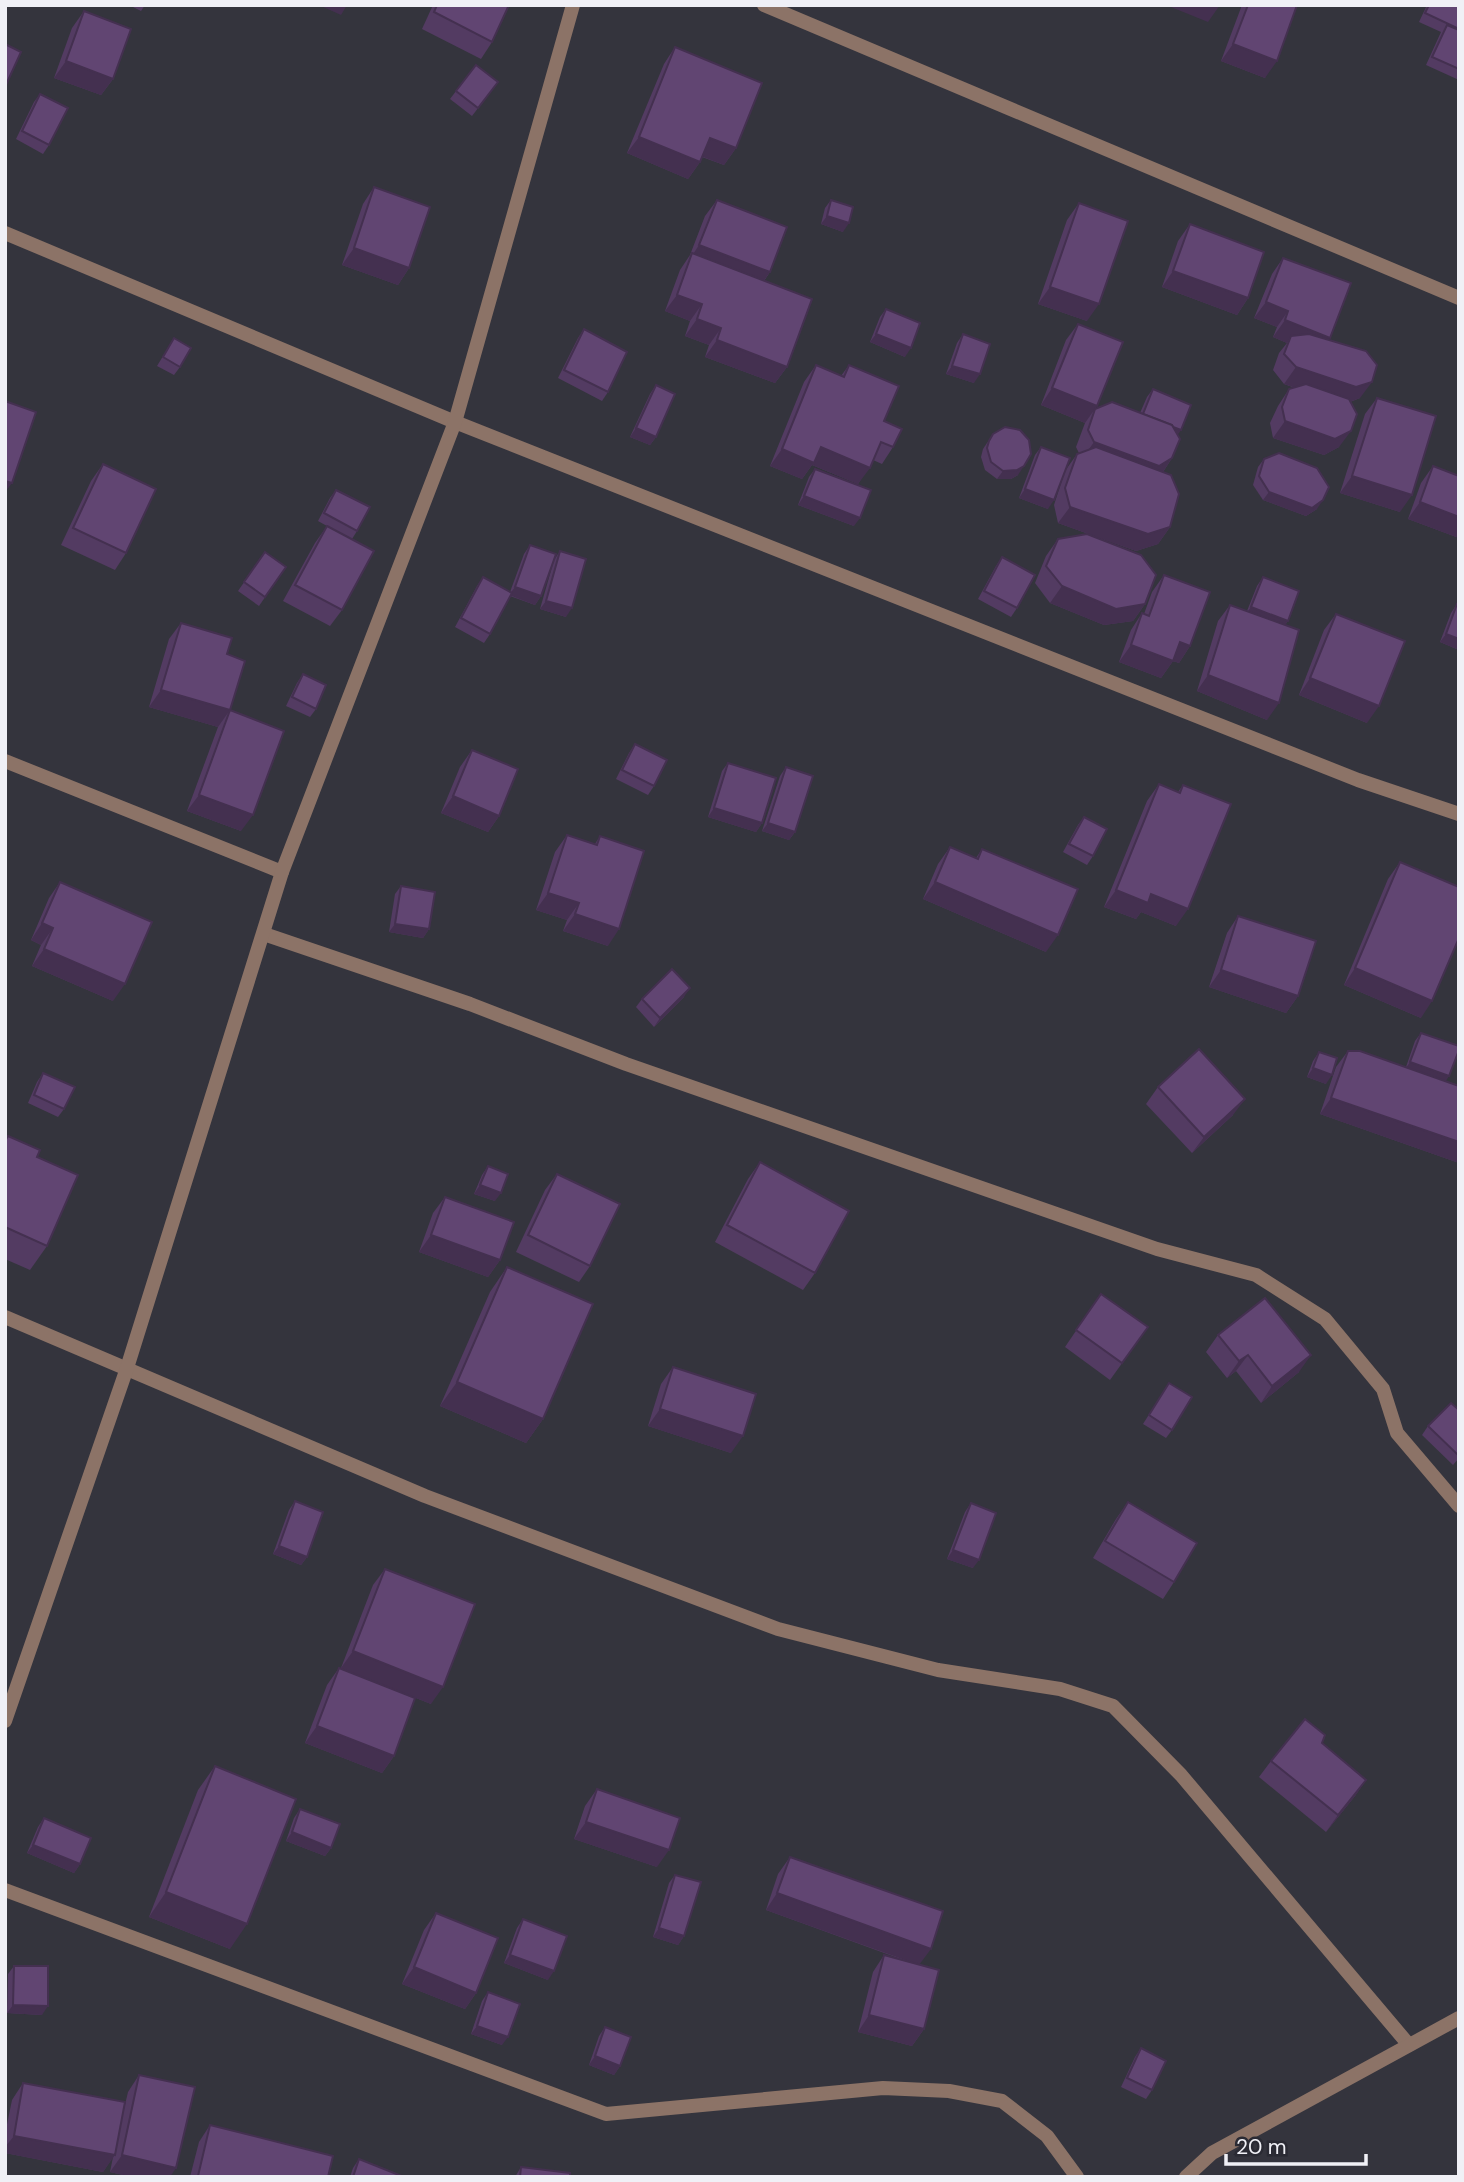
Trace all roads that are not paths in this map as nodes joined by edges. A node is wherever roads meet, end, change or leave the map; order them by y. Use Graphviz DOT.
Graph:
graph roads {
  1 [pos="573,5"];
  2 [pos="764,5"];
  3 [pos="5,233"];
  4 [pos="1459,298"];
  5 [pos="456,422"];
  6 [pos="5,761"];
  7 [pos="1459,814"];
  8 [pos="282,872"];
  9 [pos="264,934"];
  10 [pos="5,1317"];
  11 [pos="127,1368"];
  12 [pos="1459,1506"];
  13 [pos="5,1721"];
  14 [pos="5,1890"];
  15 [pos="1459,2018"];
  16 [pos="1409,2045"];
  17 [pos="1077,2177"];
  18 [pos="1186,2177"];
  1 -- 5 [label="street"];
  2 -- 4 [label="street"];
  3 -- 5 [label="street"];
  5 -- 7 [label="street"];
  5 -- 8 [label="street"];
  6 -- 8 [label="street"];
  8 -- 9 [label="street"];
  9 -- 11 [label="street"];
  9 -- 12 [label="street"];
  10 -- 11 [label="street"];
  11 -- 13 [label="street"];
  11 -- 16 [label="street"];
  14 -- 17 [label="street"];
  15 -- 16 [label="street"];
  16 -- 18 [label="street"];
}
